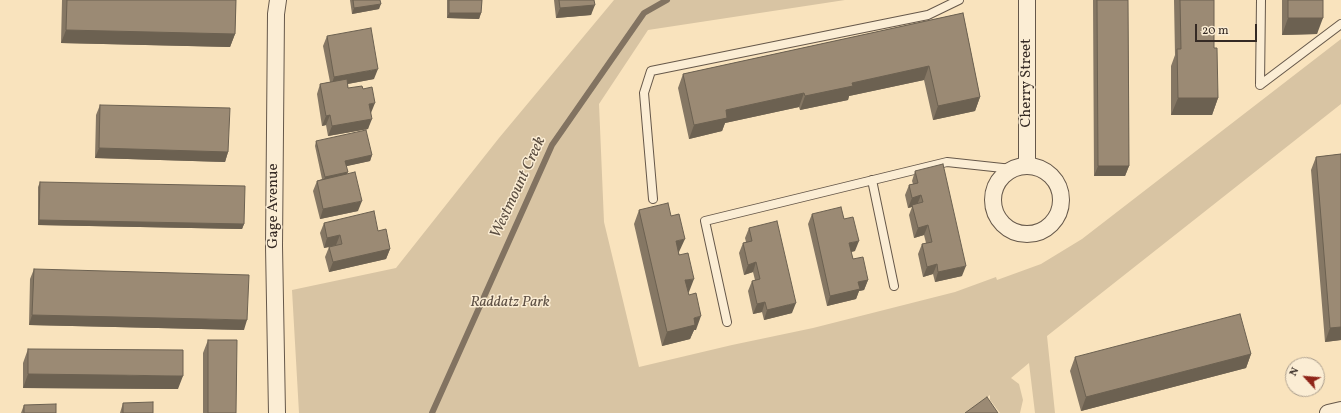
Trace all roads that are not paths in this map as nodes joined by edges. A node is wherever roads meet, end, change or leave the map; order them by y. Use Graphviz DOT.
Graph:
graph roads {
  1 [pos="278,0"];
  2 [pos="960,0"];
  3 [pos="1027,0"];
  4 [pos="1261,0"];
  5 [pos="1341,24"];
  6 [pos="1019,168"];
  7 [pos="872,180"];
  8 [pos="653,200"];
  9 [pos="894,286"];
  10 [pos="727,322"];
  11 [pos="1341,410"];
  12 [pos="277,413"];
  13 [pos="1328,413"];
  1 -- 12 [label="street, Gage Avenue"];
  2 -- 8 [label="lane"];
  3 -- 6 [label="street, Cherry Street"];
  4 -- 5 [label="lane"];
  6 -- 7 [label="lane"];
  7 -- 9 [label="lane"];
  7 -- 10 [label="lane"];
  11 -- 13 [label="street"];
}
